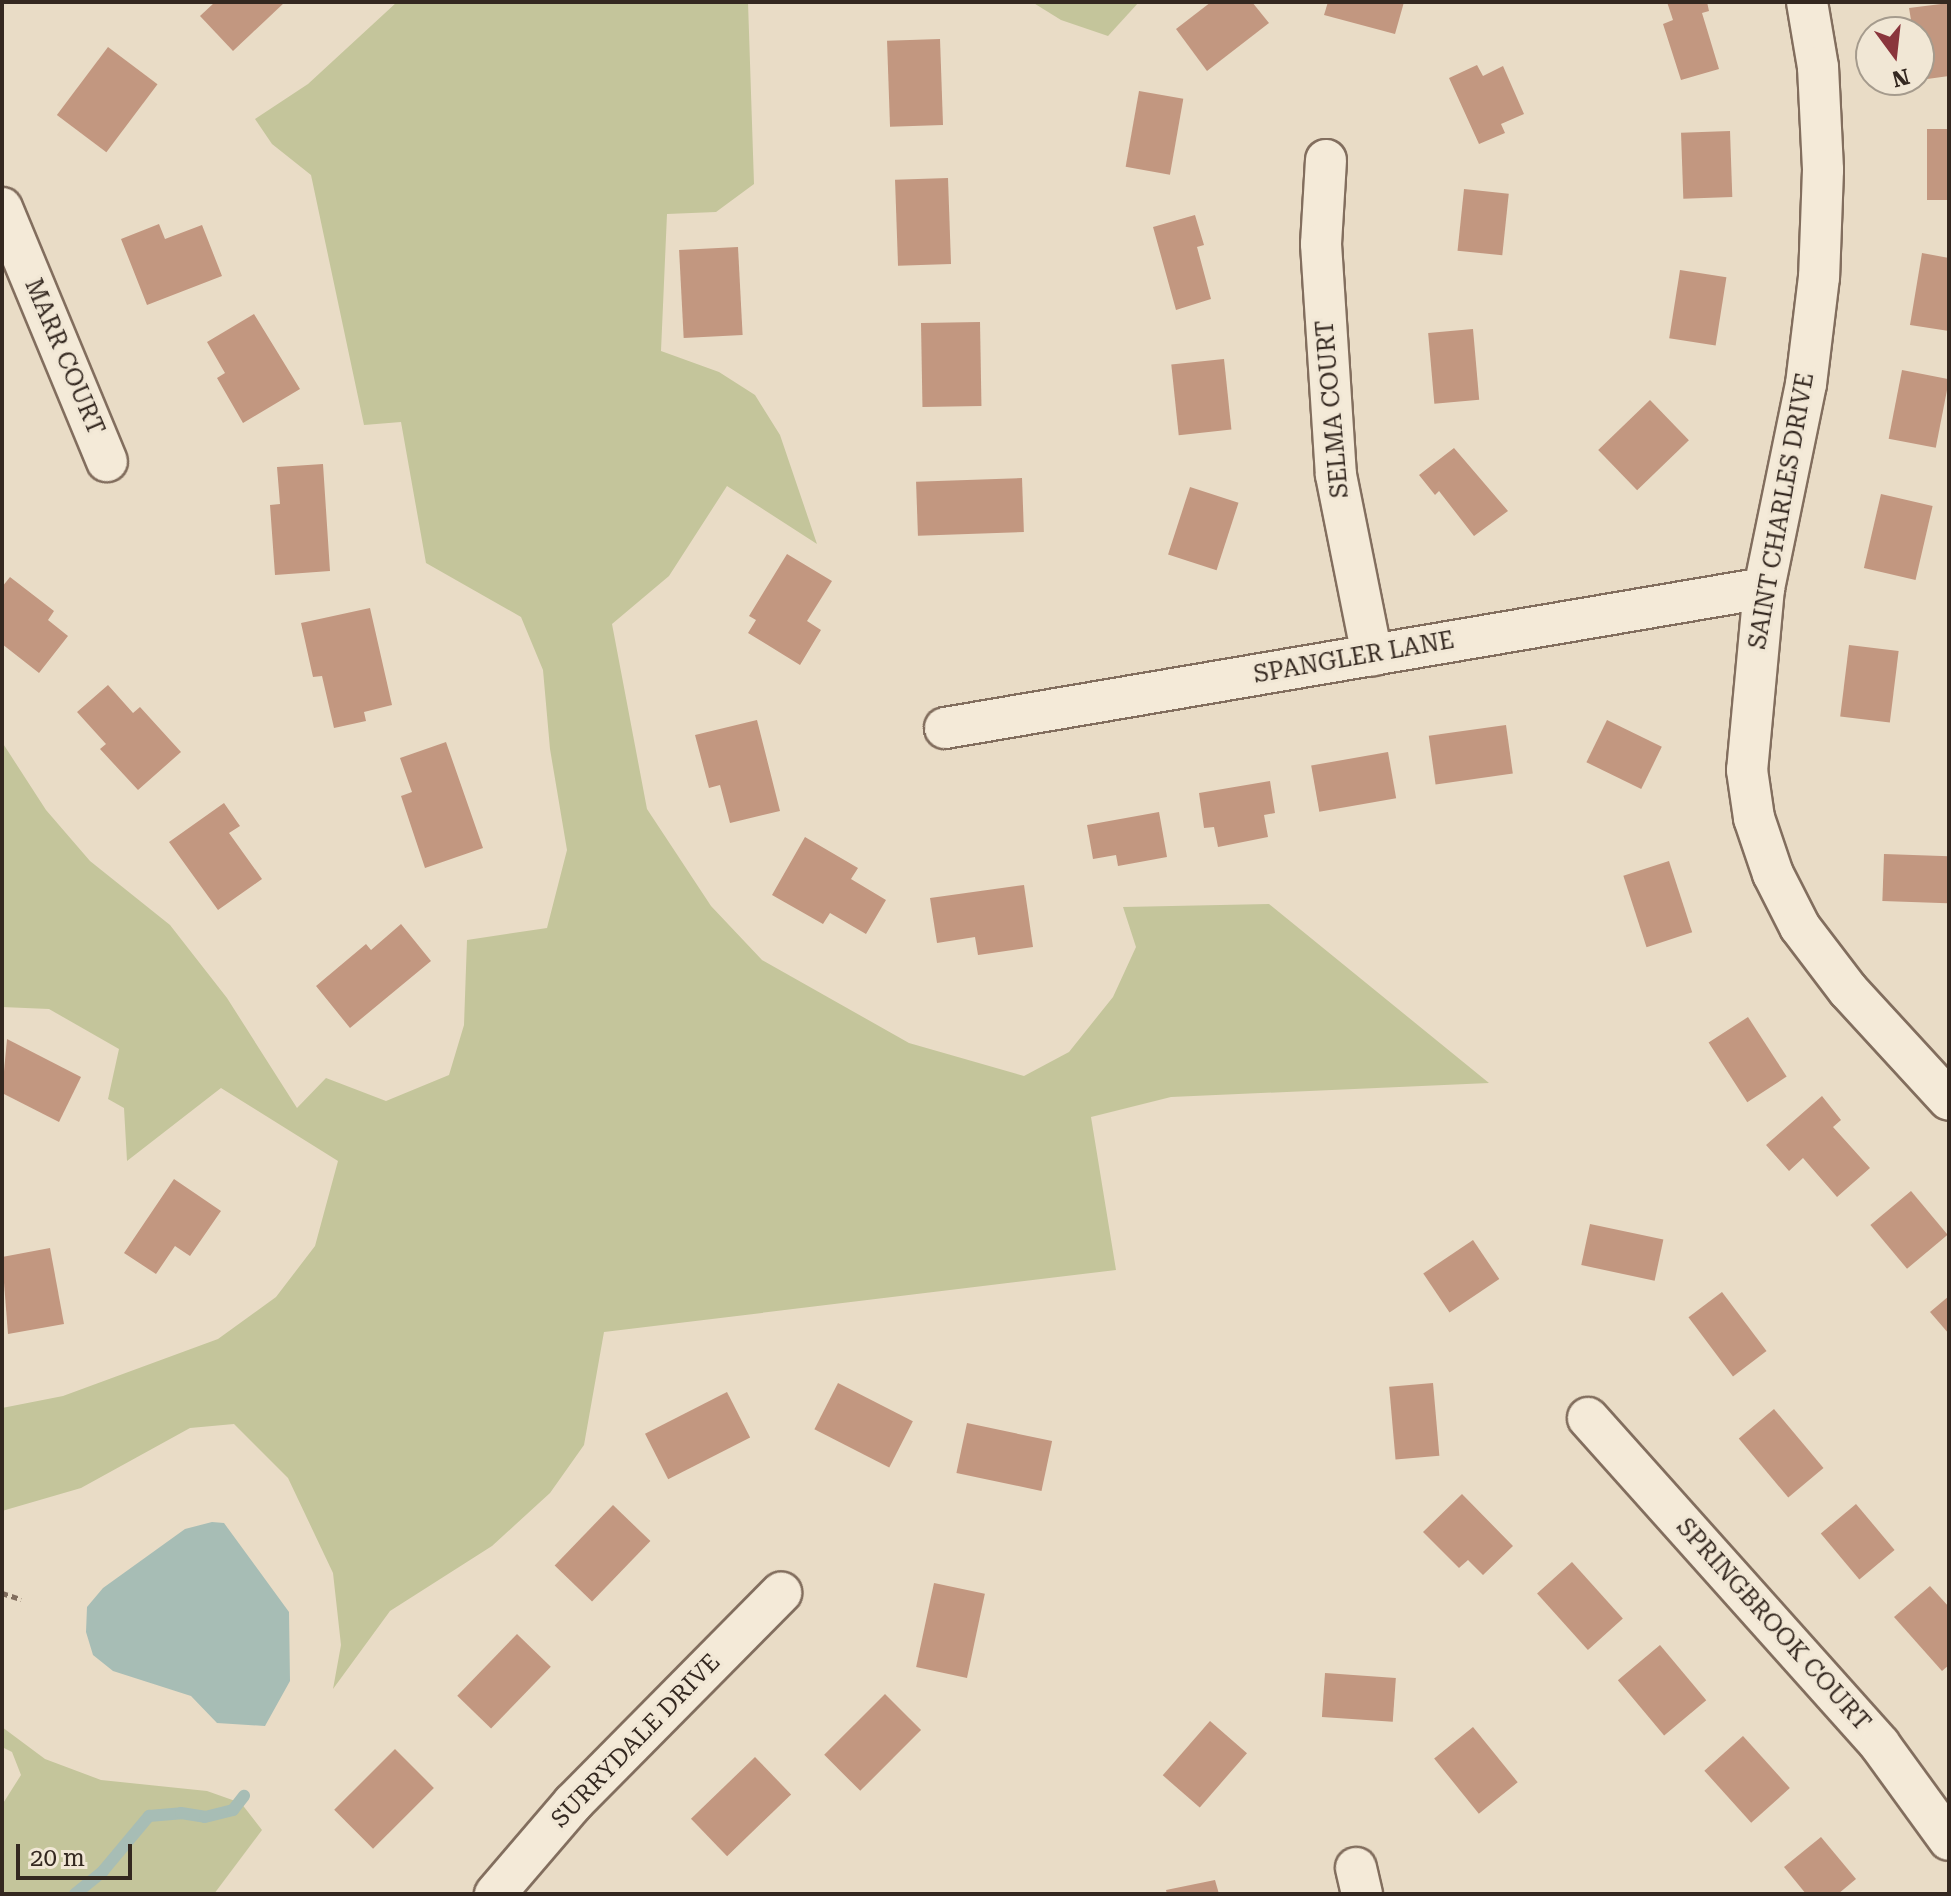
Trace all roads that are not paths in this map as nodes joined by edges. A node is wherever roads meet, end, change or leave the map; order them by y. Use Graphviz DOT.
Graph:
graph roads {
  1 [pos="1807,2"];
  2 [pos="1326,160"];
  3 [pos="2,208"];
  4 [pos="107,461"];
  5 [pos="1764,588"];
  6 [pos="1372,655"];
  7 [pos="945,728"];
  8 [pos="1943,1081"];
  9 [pos="1588,1418"];
  10 [pos="781,1593"];
  11 [pos="1949,1840"];
  12 [pos="495,1894"];
  1 -- 5 [label="street, SAINT CHARLES DRIVE"];
  2 -- 6 [label="street, SELMA COURT"];
  3 -- 4 [label="street, MARR COURT"];
  5 -- 6 [label="street, SPANGLER LANE"];
  5 -- 8 [label="street, SAINT CHARLES DRIVE"];
  6 -- 7 [label="street, SPANGLER LANE"];
  9 -- 11 [label="street, SPRINGBROOK COURT"];
  10 -- 12 [label="street, SURRYDALE DRIVE"];
}
